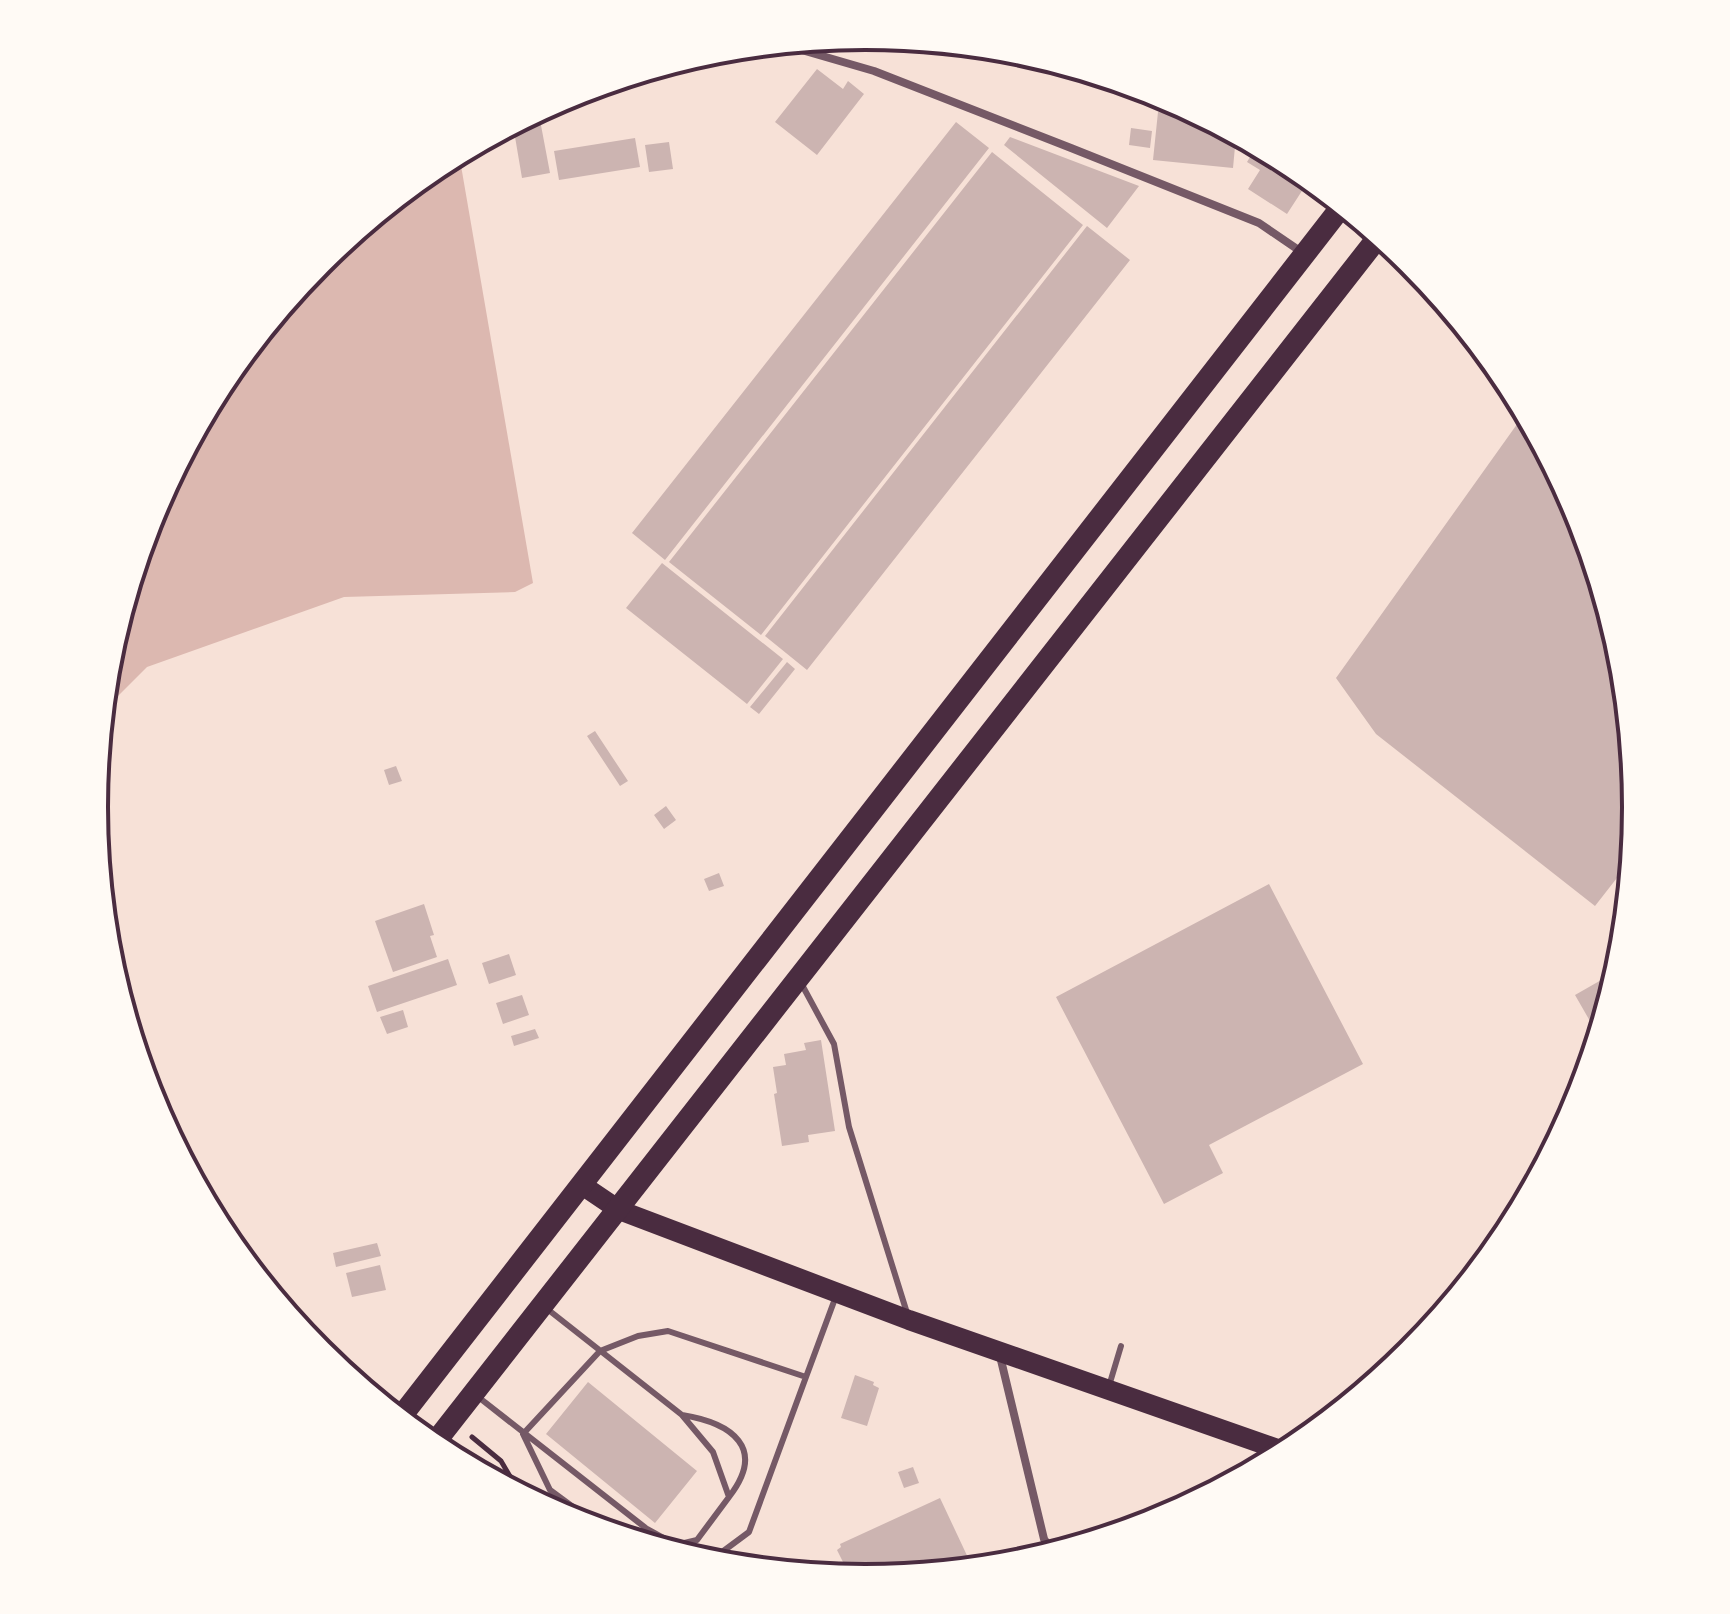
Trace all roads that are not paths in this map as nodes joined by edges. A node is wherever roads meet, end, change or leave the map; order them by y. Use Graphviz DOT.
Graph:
graph roads {
  1 [pos="810,52"];
  2 [pos="1336,214"];
  3 [pos="1372,246"];
  4 [pos="1307,255"];
  5 [pos="799,980"];
  6 [pos="582,1185"];
  7 [pos="619,1210"];
  8 [pos="838,1293"];
  9 [pos="543,1306"];
  10 [pos="909,1320"];
  11 [pos="1121,1346"];
  12 [pos="600,1351"];
  13 [pos="999,1351"];
  14 [pos="806,1377"];
  15 [pos="1108,1390"];
  16 [pos="475,1394"];
  17 [pos="406,1410"];
  18 [pos="682,1415"];
  19 [pos="442,1434"];
  20 [pos="523,1434"];
  21 [pos="1270,1446"];
  22 [pos="729,1497"];
  23 [pos="567,1502"];
  24 [pos="657,1534"];
  25 [pos="1046,1541"];
  26 [pos="688,1542"];
  27 [pos="724,1550"];
  1 -- 4 [label="street"];
  2 -- 4 [label="highway"];
  3 -- 5 [label="highway"];
  4 -- 6 [label="highway"];
  5 -- 7 [label="highway"];
  5 -- 10 [label="lane"];
  6 -- 7 [label="main road"];
  6 -- 17 [label="highway"];
  7 -- 8 [label="main road"];
  7 -- 9 [label="highway"];
  8 -- 10 [label="main road"];
  8 -- 14 [label="lane"];
  9 -- 12 [label="lane"];
  9 -- 16 [label="highway"];
  10 -- 13 [label="main road"];
  11 -- 15 [label="lane"];
  12 -- 14 [label="lane"];
  12 -- 18 [label="lane"];
  12 -- 20 [label="lane"];
  13 -- 15 [label="main road"];
  13 -- 25 [label="street"];
  14 -- 27 [label="lane"];
  15 -- 21 [label="main road"];
  16 -- 19 [label="highway"];
  16 -- 20 [label="lane"];
  18 -- 22 [label="lane"];
  18 -- 22 [label="lane"];
  20 -- 23 [label="lane"];
  20 -- 24 [label="lane"];
  22 -- 26 [label="lane"];
}
